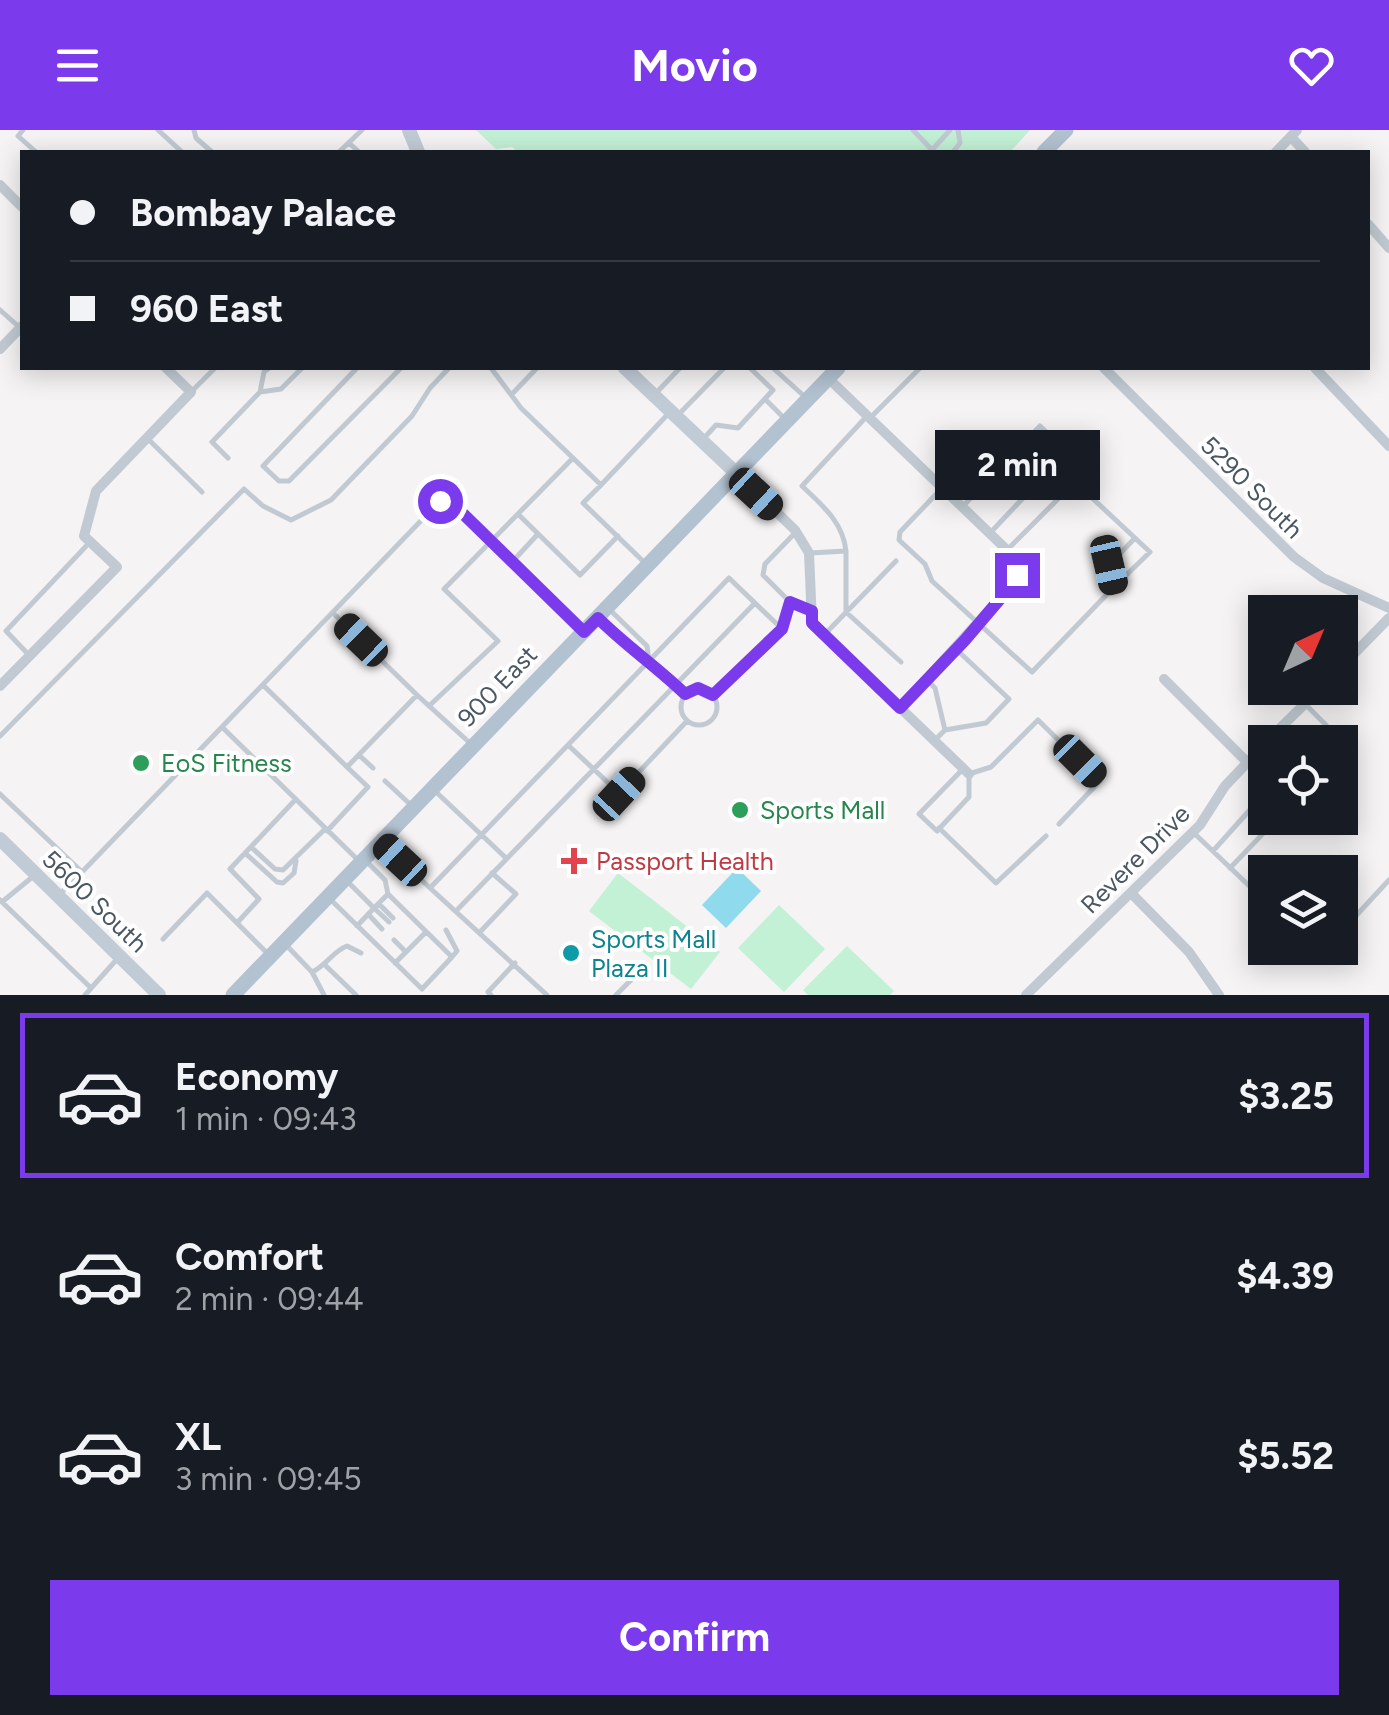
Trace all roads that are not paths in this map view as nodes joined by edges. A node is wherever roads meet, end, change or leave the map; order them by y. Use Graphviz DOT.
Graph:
graph roads {
  1 [pos="23,130"];
  2 [pos="158,130"];
  3 [pos="194,130"];
  4 [pos="362,130"];
  5 [pos="913,130"];
  6 [pos="950,130"];
  7 [pos="1066,130"];
  8 [pos="349,143"];
  9 [pos="34,150"];
  10 [pos="180,150"];
  11 [pos="210,150"];
  12 [pos="342,150"];
  13 [pos="357,150"];
  14 [pos="932,150"];
  15 [pos="934,150"];
  16 [pos="1046,150"];
  17 [pos="0,185"];
  18 [pos="20,205"];
  19 [pos="1370,226"];
  20 [pos="1389,248"];
  21 [pos="0,310"];
  22 [pos="20,326"];
  23 [pos="20,328"];
  24 [pos="0,349"];
  25 [pos="168,370"];
  26 [pos="213,370"];
  27 [pos="266,370"];
  28 [pos="300,370"];
  29 [pos="356,370"];
  30 [pos="399,370"];
  31 [pos="447,370"];
  32 [pos="492,370"];
  33 [pos="535,370"];
  34 [pos="627,370"];
  35 [pos="678,370"];
  36 [pos="722,370"];
  37 [pos="752,370"];
  38 [pos="775,370"];
  39 [pos="918,370"];
  40 [pos="1106,370"];
  41 [pos="1316,370"];
  42 [pos="833,373"];
  43 [pos="192,392"];
  44 [pos="260,392"];
  45 [pos="512,394"];
  46 [pos="654,395"];
  47 [pos="765,399"];
  48 [pos="808,400"];
  49 [pos="674,414"];
  50 [pos="868,417"];
  51 [pos="788,421"];
  52 [pos="147,438"];
  53 [pos="702,440"];
  54 [pos="1389,446"];
  55 [pos="228,458"];
  56 [pos="573,458"];
  57 [pos="737,474"];
  58 [pos="600,484"];
  59 [pos="942,488"];
  60 [pos="202,492"];
  61 [pos="962,507"];
  62 [pos="519,516"];
  63 [pos="796,532"];
  64 [pos="538,534"];
  65 [pos="990,534"];
  66 [pos="618,536"];
  67 [pos="1136,538"];
  68 [pos="491,540"];
  69 [pos="90,542"];
  70 [pos="1007,550"];
  71 [pos="846,551"];
  72 [pos="809,553"];
  73 [pos="896,561"];
  74 [pos="512,562"];
  75 [pos="648,566"];
  76 [pos="1114,587"];
  77 [pos="754,602"];
  78 [pos="790,602"];
  79 [pos="1389,608"];
  80 [pos="812,611"];
  81 [pos="846,612"];
  82 [pos="333,613"];
  83 [pos="603,613"];
  84 [pos="1389,618"];
  85 [pos="978,622"];
  86 [pos="782,629"];
  87 [pos="584,632"];
  88 [pos="824,635"];
  89 [pos="956,650"];
  90 [pos="1358,650"];
  91 [pos="30,656"];
  92 [pos="650,660"];
  93 [pos="901,662"];
  94 [pos="1164,679"];
  95 [pos="927,680"];
  96 [pos="2,681"];
  97 [pos="674,684"];
  98 [pos="264,686"];
  99 [pos="417,694"];
  100 [pos="685,694"];
  101 [pos="713,695"];
  102 [pos="1303,705"];
  103 [pos="1305,705"];
  104 [pos="430,706"];
  105 [pos="900,708"];
  106 [pos="687,722"];
  107 [pos="1284,725"];
  108 [pos="1326,725"];
  109 [pos="223,728"];
  110 [pos="946,730"];
  111 [pos="0,736"];
  112 [pos="934,741"];
  113 [pos="568,744"];
  114 [pos="474,747"];
  115 [pos="359,755"];
  116 [pos="1247,762"];
  117 [pos="347,767"];
  118 [pos="372,768"];
  119 [pos="592,768"];
  120 [pos="966,772"];
  121 [pos="385,780"];
  122 [pos="433,789"];
  123 [pos="0,794"];
  124 [pos="296,799"];
  125 [pos="414,808"];
  126 [pos="1248,812"];
  127 [pos="1059,824"];
  128 [pos="939,828"];
  129 [pos="326,830"];
  130 [pos="1193,832"];
  131 [pos="481,834"];
  132 [pos="1262,835"];
  133 [pos="1046,836"];
  134 [pos="0,839"];
  135 [pos="381,842"];
  136 [pos="251,847"];
  137 [pos="1212,851"];
  138 [pos="245,854"];
  139 [pos="506,858"];
  140 [pos="296,860"];
  141 [pos="363,861"];
  142 [pos="1230,868"];
  143 [pos="82,872"];
  144 [pos="492,873"];
  145 [pos="36,874"];
  146 [pos="345,879"];
  147 [pos="1389,880"];
  148 [pos="1248,885"];
  149 [pos="430,888"];
  150 [pos="1131,893"];
  151 [pos="388,894"];
  152 [pos="58,896"];
  153 [pos="328,897"];
  154 [pos="1,902"];
  155 [pos="376,906"];
  156 [pos="456,911"];
  157 [pos="368,914"];
  158 [pos="1358,914"];
  159 [pos="391,920"];
  160 [pos="237,923"];
  161 [pos="357,926"];
  162 [pos="382,928"];
  163 [pos="446,930"];
  164 [pos="426,932"];
  165 [pos="480,932"];
  166 [pos="408,937"];
  167 [pos="162,939"];
  168 [pos="394,940"];
  169 [pos="284,943"];
  170 [pos="414,943"];
  171 [pos="406,952"];
  172 [pos="361,953"];
  173 [pos="120,956"];
  174 [pos="271,956"];
  175 [pos="452,957"];
  176 [pos="395,963"];
  177 [pos="515,964"];
  178 [pos="326,966"];
  179 [pos="312,972"];
  180 [pos="637,974"];
  181 [pos="90,992"];
  182 [pos="236,994"];
  183 [pos="160,995"];
  184 [pos="324,995"];
  185 [pos="356,995"];
  186 [pos="491,995"];
  187 [pos="548,995"];
  188 [pos="616,995"];
  189 [pos="1026,995"];
  190 [pos="1219,995"];
  1 -- 9 [label="lane"];
  2 -- 10 [label="lane"];
  3 -- 11 [label="lane"];
  4 -- 8 [label="lane"];
  5 -- 14 [label="lane"];
  6 -- 15 [label="lane"];
  7 -- 16 [label="main road"];
  8 -- 12 [label="lane"];
  8 -- 13 [label="lane"];
  17 -- 18 [label="street"];
  19 -- 20 [label="street"];
  21 -- 22 [label="lane"];
  23 -- 24 [label="street"];
  25 -- 43 [label="street"];
  26 -- 43 [label="lane"];
  27 -- 44 [label="lane"];
  28 -- 44 [label="lane"];
  29 -- 30 [label="lane"];
  31 -- 111 [label="lane"];
  32 -- 45 [label="lane"];
  33 -- 45 [label="lane"];
  34 -- 46 [label="main road"];
  35 -- 46 [label="lane"];
  36 -- 49 [label="lane"];
  37 -- 47 [label="lane"];
  38 -- 48 [label="lane"];
  39 -- 50 [label="lane"];
  40 -- 79 [label="street, 5290 South"];
  41 -- 54 [label="street"];
  42 -- 48 [label="main road, 900 East"];
  42 -- 50 [label="street"];
  43 -- 52 [label="street"];
  44 -- 55 [label="lane"];
  45 -- 56 [label="lane"];
  46 -- 49 [label="main road"];
  47 -- 51 [label="lane"];
  47 -- 53 [label="lane"];
  48 -- 51 [label="main road, 900 East"];
  49 -- 53 [label="main road"];
  49 -- 58 [label="lane"];
  50 -- 59 [label="street"];
  50 -- 71 [label="lane"];
  51 -- 57 [label="main road, 900 East"];
  52 -- 60 [label="lane"];
  52 -- 69 [label="street"];
  53 -- 57 [label="main road"];
  56 -- 58 [label="lane"];
  56 -- 62 [label="lane"];
  57 -- 63 [label="street"];
  57 -- 75 [label="main road, 900 East"];
  58 -- 66 [label="lane"];
  59 -- 61 [label="street"];
  59 -- 85 [label="lane"];
  61 -- 65 [label="street"];
  61 -- 65 [label="lane"];
  62 -- 64 [label="lane"];
  62 -- 68 [label="lane"];
  63 -- 72 [label="street"];
  63 -- 78 [label="lane"];
  64 -- 66 [label="lane"];
  64 -- 74 [label="lane"];
  65 -- 70 [label="street"];
  66 -- 75 [label="lane"];
  67 -- 70 [label="lane"];
  67 -- 76 [label="lane"];
  67 -- 76 [label="lane"];
  68 -- 74 [label="lane"];
  68 -- 82 [label="lane"];
  68 -- 104 [label="lane"];
  69 -- 91 [label="lane"];
  69 -- 91 [label="street"];
  70 -- 85 [label="street"];
  71 -- 72 [label="lane"];
  71 -- 81 [label="lane"];
  72 -- 80 [label="street"];
  73 -- 81 [label="lane"];
  74 -- 87 [label="lane"];
  75 -- 83 [label="main road, 900 East"];
  76 -- 85 [label="lane"];
  77 -- 86 [label="lane"];
  77 -- 92 [label="lane"];
  77 -- 97 [label="lane"];
  78 -- 80 [label="lane"];
  78 -- 86 [label="lane"];
  80 -- 88 [label="street"];
  81 -- 88 [label="lane"];
  81 -- 93 [label="lane"];
  82 -- 98 [label="lane"];
  82 -- 99 [label="lane"];
  83 -- 87 [label="main road, 900 East"];
  83 -- 92 [label="lane"];
  83 -- 92 [label="lane"];
  84 -- 90 [label="street"];
  85 -- 89 [label="street"];
  86 -- 101 [label="lane"];
  87 -- 114 [label="main road, 900 East"];
  88 -- 105 [label="street"];
  89 -- 95 [label="street"];
  89 -- 110 [label="lane"];
  91 -- 96 [label="street"];
  92 -- 97 [label="lane"];
  92 -- 113 [label="lane"];
  94 -- 116 [label="street"];
  95 -- 105 [label="street"];
  95 -- 110 [label="lane"];
  97 -- 100 [label="lane"];
  97 -- 119 [label="lane"];
  98 -- 109 [label="lane"];
  98 -- 117 [label="lane"];
  99 -- 104 [label="lane"];
  99 -- 115 [label="lane"];
  100 -- 101 [label="lane"];
  100 -- 106 [label="lane"];
  101 -- 106 [label="lane"];
  102 -- 107 [label="street, Revere Drive"];
  103 -- 108 [label="lane"];
  104 -- 114 [label="lane"];
  105 -- 112 [label="street"];
  106 -- 119 [label="lane"];
  109 -- 124 [label="lane"];
  109 -- 143 [label="lane"];
  110 -- 112 [label="lane"];
  112 -- 120 [label="street"];
  113 -- 119 [label="lane"];
  113 -- 131 [label="lane"];
  114 -- 122 [label="main road, 900 East"];
  115 -- 117 [label="lane"];
  115 -- 118 [label="lane"];
  116 -- 130 [label="street, Revere Drive"];
  117 -- 129 [label="lane"];
  119 -- 139 [label="lane"];
  120 -- 127 [label="lane"];
  120 -- 128 [label="lane"];
  120 -- 128 [label="lane"];
  121 -- 125 [label="lane"];
  122 -- 125 [label="main road, 900 East"];
  122 -- 131 [label="lane"];
  123 -- 143 [label="lane"];
  124 -- 129 [label="lane"];
  124 -- 136 [label="lane"];
  125 -- 135 [label="main road, 900 East"];
  126 -- 137 [label="lane"];
  128 -- 133 [label="lane"];
  129 -- 140 [label="lane"];
  129 -- 141 [label="lane"];
  130 -- 137 [label="lane"];
  130 -- 150 [label="street, Revere Drive"];
  131 -- 139 [label="lane"];
  131 -- 149 [label="lane"];
  132 -- 142 [label="lane"];
  134 -- 145 [label="main road, 5600 South"];
  135 -- 141 [label="main road, 900 East"];
  135 -- 149 [label="lane"];
  136 -- 138 [label="lane"];
  136 -- 140 [label="lane"];
  137 -- 142 [label="lane"];
  138 -- 140 [label="lane"];
  138 -- 160 [label="lane"];
  139 -- 144 [label="lane"];
  141 -- 146 [label="main road, 900 East"];
  141 -- 151 [label="lane"];
  142 -- 148 [label="lane"];
  143 -- 152 [label="lane"];
  144 -- 156 [label="lane"];
  144 -- 165 [label="lane"];
  145 -- 152 [label="main road, 5600 South"];
  145 -- 154 [label="lane"];
  146 -- 153 [label="main road, 900 East"];
  146 -- 155 [label="lane"];
  147 -- 158 [label="lane"];
  149 -- 156 [label="lane"];
  150 -- 189 [label="street, Revere Drive"];
  150 -- 190 [label="street"];
  151 -- 155 [label="lane"];
  151 -- 164 [label="lane"];
  152 -- 173 [label="main road, 5600 South"];
  153 -- 161 [label="lane"];
  153 -- 169 [label="main road, 900 East"];
  154 -- 181 [label="lane"];
  155 -- 157 [label="lane"];
  155 -- 159 [label="lane"];
  156 -- 165 [label="lane"];
  157 -- 161 [label="lane"];
  157 -- 162 [label="lane"];
  160 -- 167 [label="lane"];
  160 -- 174 [label="lane"];
  161 -- 176 [label="lane"];
  163 -- 175 [label="lane"];
  164 -- 170 [label="lane"];
  164 -- 175 [label="lane"];
  165 -- 177 [label="lane"];
  166 -- 170 [label="lane"];
  168 -- 171 [label="lane"];
  169 -- 174 [label="main road, 900 East"];
  169 -- 179 [label="lane"];
  170 -- 171 [label="lane"];
  171 -- 176 [label="lane"];
  172 -- 178 [label="lane"];
  173 -- 181 [label="lane"];
  173 -- 183 [label="main road, 5600 South"];
  174 -- 182 [label="main road, 900 East"];
  175 -- 176 [label="lane"];
  177 -- 186 [label="lane"];
  177 -- 187 [label="lane"];
  178 -- 179 [label="lane"];
  178 -- 185 [label="lane"];
  179 -- 184 [label="lane"];
  180 -- 188 [label="lane"];
}
